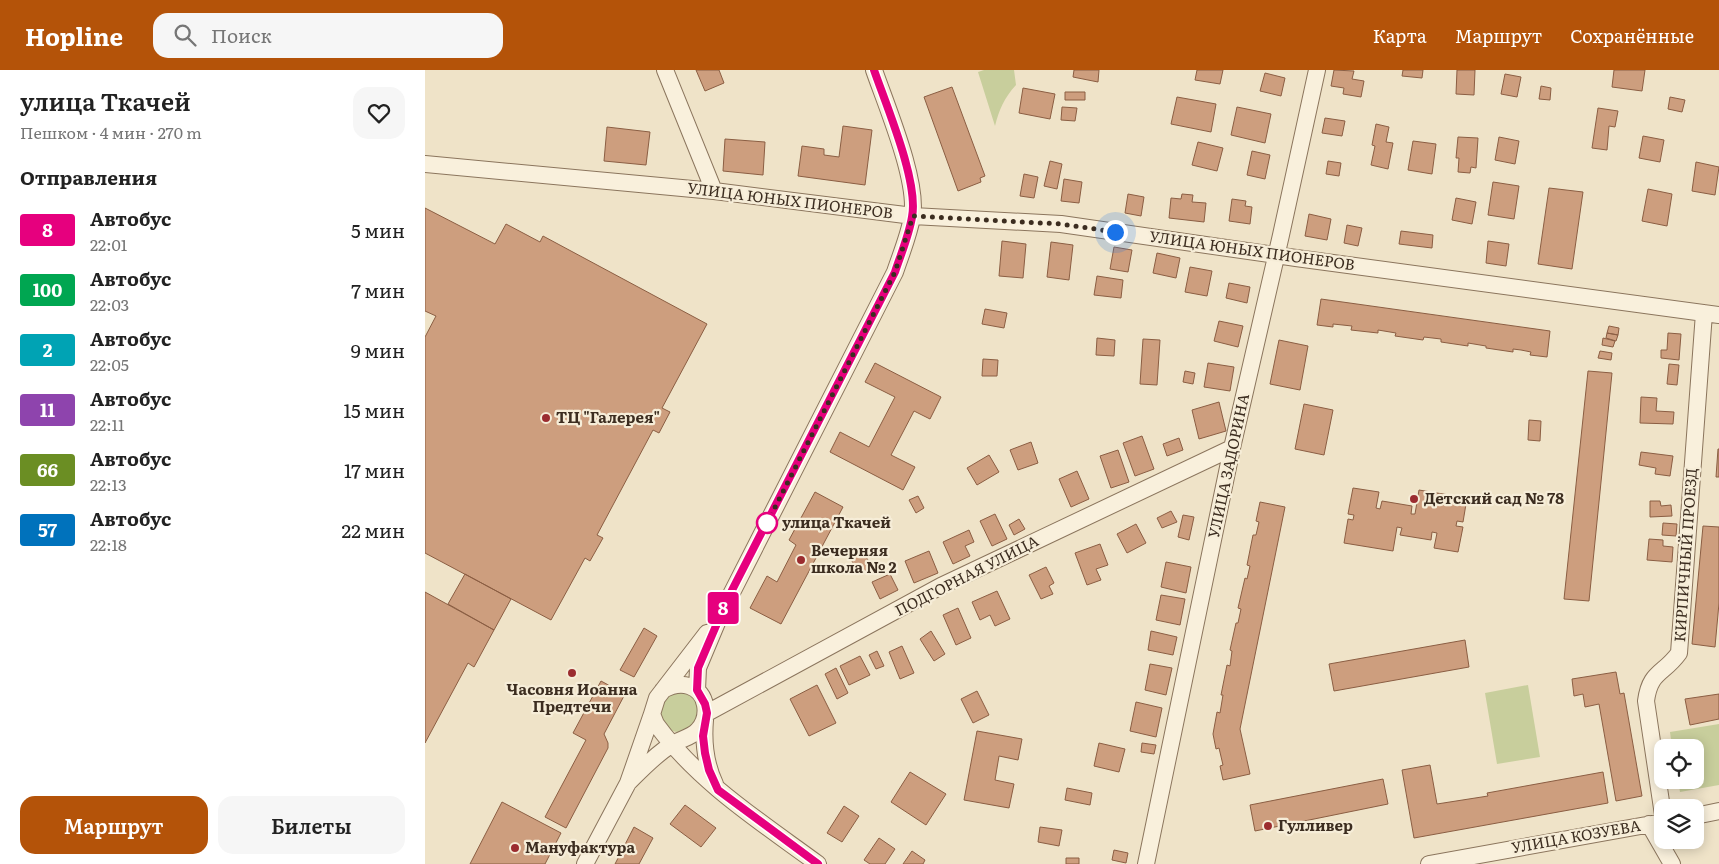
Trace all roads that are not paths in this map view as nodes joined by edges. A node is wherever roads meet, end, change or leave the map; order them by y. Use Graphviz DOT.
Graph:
graph roads {
  1 [pos="665,70"];
  2 [pos="874,70"];
  3 [pos="1317,70"];
  4 [pos="425,164"];
  5 [pos="715,191"];
  6 [pos="913,216"];
  7 [pos="1277,255"];
  8 [pos="1712,314"];
  9 [pos="1231,448"];
  10 [pos="719,618"];
  11 [pos="663,690"];
  12 [pos="697,690"];
  13 [pos="653,714"];
  14 [pos="706,717"];
  15 [pos="674,738"];
  16 [pos="628,783"];
  17 [pos="718,790"];
  18 [pos="1661,799"];
  19 [pos="1719,811"];
  20 [pos="1704,814"];
  21 [pos="1654,823"];
  22 [pos="1666,849"];
  23 [pos="585,864"];
  24 [pos="818,864"];
  25 [pos="1146,864"];
  26 [pos="1429,864"];
  27 [pos="1672,864"];
  1 -- 5 [label="street"];
  2 -- 6 [label="street"];
  3 -- 7 [label="street, УЛИЦА ЗАДОРИНА"];
  4 -- 5 [label="street, УЛИЦА ЮНЫХ ПИОНЕРОВ"];
  5 -- 6 [label="street, УЛИЦА ЮНЫХ ПИОНЕРОВ"];
  6 -- 7 [label="street, УЛИЦА ЮНЫХ ПИОНЕРОВ"];
  6 -- 10 [label="street"];
  7 -- 8 [label="street, УЛИЦА ЮНЫХ ПИОНЕРОВ"];
  7 -- 9 [label="street, УЛИЦА ЗАДОРИНА"];
  8 -- 18 [label="street, КИРПИЧНЫЙ ПРОЕЗД"];
  9 -- 14 [label="street, ПОДГОРНАЯ УЛИЦА"];
  9 -- 25 [label="street, УЛИЦА ЗАДОРИНА"];
  10 -- 11 [label="street"];
  10 -- 12 [label="street"];
  11 -- 12 [label="street"];
  11 -- 13 [label="street"];
  12 -- 14 [label="street"];
  13 -- 15 [label="street"];
  13 -- 16 [label="street"];
  14 -- 15 [label="street"];
  14 -- 17 [label="street"];
  15 -- 16 [label="street"];
  15 -- 17 [label="street"];
  16 -- 23 [label="street"];
  17 -- 24 [label="street"];
  19 -- 20 [label="street"];
  21 -- 26 [label="street, УЛИЦА КОЗУЕВА"];
  22 -- 27 [label="street"];
}
